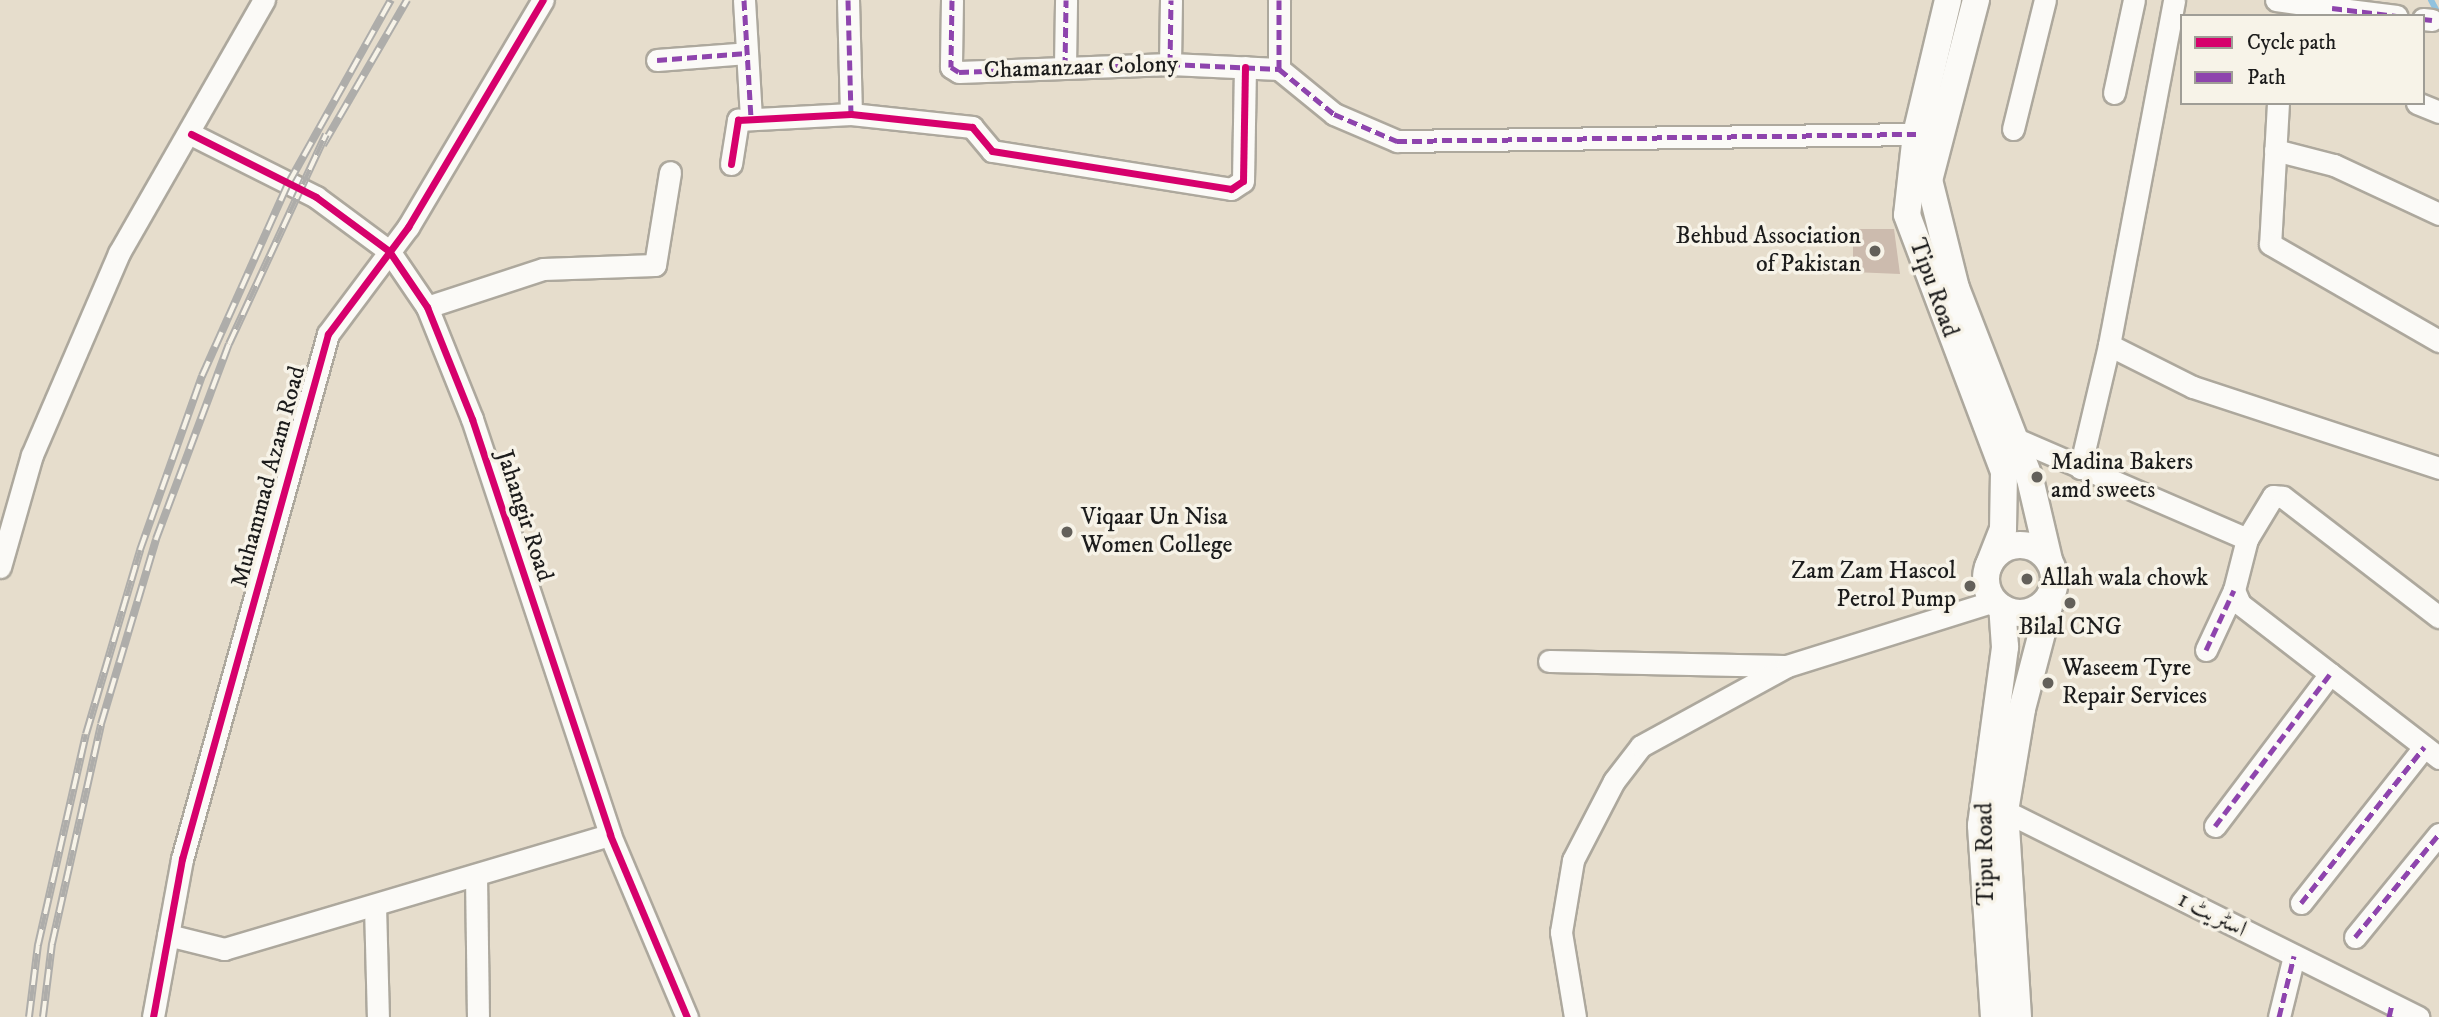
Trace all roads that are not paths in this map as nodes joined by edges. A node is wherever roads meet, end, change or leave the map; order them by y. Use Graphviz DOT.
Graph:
graph roads {
  1 [pos="264,0"];
  2 [pos="543,0"];
  3 [pos="744,0"];
  4 [pos="848,0"];
  5 [pos="952,0"];
  6 [pos="1066,0"];
  7 [pos="1171,0"];
  8 [pos="1279,0"];
  9 [pos="1948,0"];
  10 [pos="1976,0"];
  11 [pos="2045,0"];
  12 [pos="2134,0"];
  13 [pos="2174,0"];
  14 [pos="2280,6"];
  15 [pos="2333,12"];
  16 [pos="2365,14"];
  17 [pos="747,53"];
  18 [pos="657,60"];
  19 [pos="1170,64"];
  20 [pos="1065,67"];
  21 [pos="1245,67"];
  22 [pos="1279,69"];
  23 [pos="2114,93"];
  24 [pos="2278,105"];
  25 [pos="2421,105"];
  26 [pos="2439,113"];
  27 [pos="850,114"];
  28 [pos="751,118"];
  29 [pos="2013,129"];
  30 [pos="191,134"];
  31 [pos="1916,134"];
  32 [pos="2275,149"];
  33 [pos="731,164"];
  34 [pos="670,172"];
  35 [pos="2439,214"];
  36 [pos="389,251"];
  37 [pos="427,307"];
  38 [pos="2439,341"];
  39 [pos="2109,345"];
  40 [pos="2014,438"];
  41 [pos="2080,468"];
  42 [pos="2439,468"];
  43 [pos="2247,539"];
  44 [pos="2049,560"];
  45 [pos="0,566"];
  46 [pos="1987,567"];
  47 [pos="2054,587"];
  48 [pos="2234,590"];
  49 [pos="1998,605"];
  50 [pos="2439,617"];
  51 [pos="2206,650"];
  52 [pos="1549,661"];
  53 [pos="1787,666"];
  54 [pos="2330,674"];
  55 [pos="2431,752"];
  56 [pos="2005,811"];
  57 [pos="2215,826"];
  58 [pos="2439,834"];
  59 [pos="610,835"];
  60 [pos="476,875"];
  61 [pos="2301,903"];
  62 [pos="375,905"];
  63 [pos="168,934"];
  64 [pos="2355,937"];
  65 [pos="2294,956"];
  66 [pos="2390,1010"];
  67 [pos="153,1017"];
  68 [pos="378,1017"];
  69 [pos="478,1017"];
  70 [pos="687,1017"];
  71 [pos="1574,1017"];
  72 [pos="1994,1017"];
  73 [pos="2018,1017"];
  74 [pos="2279,1017"];
  75 [pos="2419,1017"];
  1 -- 30 [label="street"];
  2 -- 36 [label="street, Muhammad Azam Road"];
  3 -- 17 [label="street"];
  4 -- 27 [label="street"];
  5 -- 20 [label="street, Chamanzaar Colony"];
  6 -- 20 [label="street"];
  7 -- 19 [label="street"];
  8 -- 22 [label="street"];
  9 -- 31 [label="main road, Tipu Road"];
  10 -- 40 [label="main road"];
  11 -- 29 [label="street"];
  12 -- 23 [label="street"];
  13 -- 39 [label="street"];
  14 -- 15 [label="street"];
  15 -- 16 [label="street"];
  17 -- 18 [label="street"];
  17 -- 28 [label="street"];
  19 -- 20 [label="street, Chamanzaar Colony"];
  19 -- 21 [label="street, Chamanzaar Colony"];
  21 -- 22 [label="street, Chamanzaar Colony"];
  21 -- 27 [label="street"];
  22 -- 31 [label="street"];
  24 -- 32 [label="street"];
  25 -- 26 [label="street"];
  27 -- 28 [label="street"];
  28 -- 33 [label="street"];
  30 -- 36 [label="street, Jahangir Road"];
  30 -- 45 [label="street"];
  31 -- 46 [label="main road, Tipu Road"];
  32 -- 35 [label="street"];
  32 -- 38 [label="street"];
  34 -- 37 [label="street"];
  36 -- 37 [label="street, Jahangir Road"];
  36 -- 63 [label="street, Muhammad Azam Road"];
  37 -- 59 [label="street, Jahangir Road"];
  39 -- 41 [label="street"];
  39 -- 42 [label="street"];
  40 -- 41 [label="street"];
  40 -- 44 [label="main road"];
  41 -- 43 [label="street"];
  43 -- 48 [label="street"];
  43 -- 50 [label="street"];
  44 -- 46 [label="main road"];
  44 -- 47 [label="main road"];
  46 -- 49 [label="main road"];
  47 -- 49 [label="main road"];
  47 -- 56 [label="main road"];
  48 -- 51 [label="street"];
  48 -- 54 [label="street"];
  49 -- 53 [label="street"];
  49 -- 72 [label="main road, Tipu Road"];
  52 -- 53 [label="street"];
  53 -- 71 [label="street"];
  54 -- 55 [label="street"];
  54 -- 57 [label="street"];
  55 -- 61 [label="street"];
  56 -- 65 [label="street, اسٹریٹ 1"];
  56 -- 73 [label="main road"];
  58 -- 64 [label="street"];
  59 -- 60 [label="street"];
  59 -- 70 [label="street, Jahangir Road"];
  60 -- 62 [label="street"];
  60 -- 69 [label="street"];
  62 -- 63 [label="street"];
  62 -- 68 [label="street"];
  63 -- 67 [label="street, Muhammad Azam Road"];
  65 -- 66 [label="street, اسٹریٹ 1"];
  65 -- 74 [label="street"];
  66 -- 75 [label="street, اسٹریٹ 1"];
}
